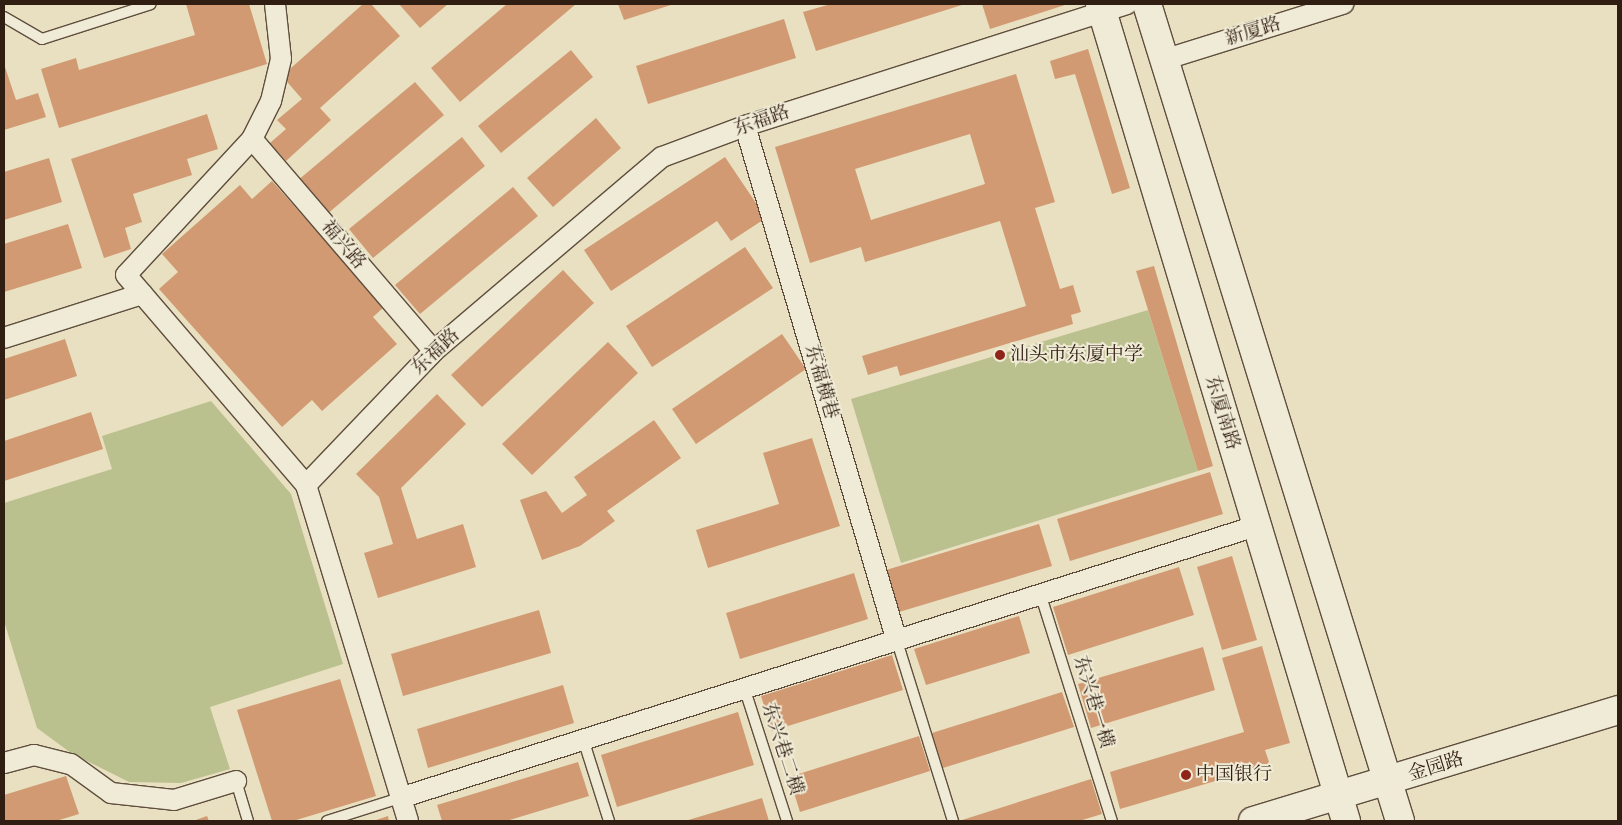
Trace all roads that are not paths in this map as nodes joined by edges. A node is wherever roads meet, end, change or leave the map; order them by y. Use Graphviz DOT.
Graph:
graph roads {
  1 [pos="151,4"];
  2 [pos="275,4"];
  3 [pos="1147,4"];
  4 [pos="1343,4"];
  5 [pos="1110,6"];
  6 [pos="4,17"];
  7 [pos="1164,60"];
  8 [pos="745,126"];
  9 [pos="252,139"];
  10 [pos="142,294"];
  11 [pos="4,338"];
  12 [pos="434,351"];
  13 [pos="306,484"];
  14 [pos="1256,526"];
  15 [pos="1040,593"];
  16 [pos="896,638"];
  17 [pos="744,687"];
  18 [pos="1618,710"];
  19 [pos="583,739"];
  20 [pos="4,763"];
  21 [pos="236,781"];
  22 [pos="1389,782"];
  23 [pos="400,798"];
  24 [pos="1342,808"];
  25 [pos="248,821"];
  26 [pos="327,821"];
  27 [pos="408,821"];
  28 [pos="609,821"];
  29 [pos="787,821"];
  30 [pos="953,821"];
  31 [pos="1112,821"];
  32 [pos="1253,821"];
  33 [pos="1400,821"];
  1 -- 6 [label="lane"];
  2 -- 9 [label="street"];
  3 -- 7 [label="street"];
  4 -- 7 [label="street, 新厦路"];
  5 -- 8 [label="street, 东福路"];
  5 -- 14 [label="street, 东厦南路"];
  7 -- 22 [label="street"];
  8 -- 12 [label="street, 东福路"];
  8 -- 16 [label="street, 东福横巷"];
  9 -- 10 [label="street"];
  9 -- 12 [label="street, 福兴路"];
  10 -- 11 [label="street"];
  10 -- 13 [label="street"];
  12 -- 13 [label="street, 东福路"];
  13 -- 23 [label="street"];
  14 -- 15 [label="street"];
  14 -- 24 [label="street, 东厦南路"];
  15 -- 16 [label="street"];
  15 -- 31 [label="lane, 东兴巷一横"];
  16 -- 17 [label="street"];
  16 -- 30 [label="lane"];
  17 -- 19 [label="street"];
  17 -- 29 [label="lane, 东兴巷二横"];
  18 -- 22 [label="street, 金园路"];
  19 -- 23 [label="street"];
  19 -- 28 [label="lane"];
  20 -- 21 [label="street"];
  21 -- 25 [label="lane"];
  22 -- 24 [label="street, 金园路"];
  22 -- 33 [label="street"];
  23 -- 26 [label="lane"];
  23 -- 27 [label="street"];
  24 -- 32 [label="street, 金园路"];
}
